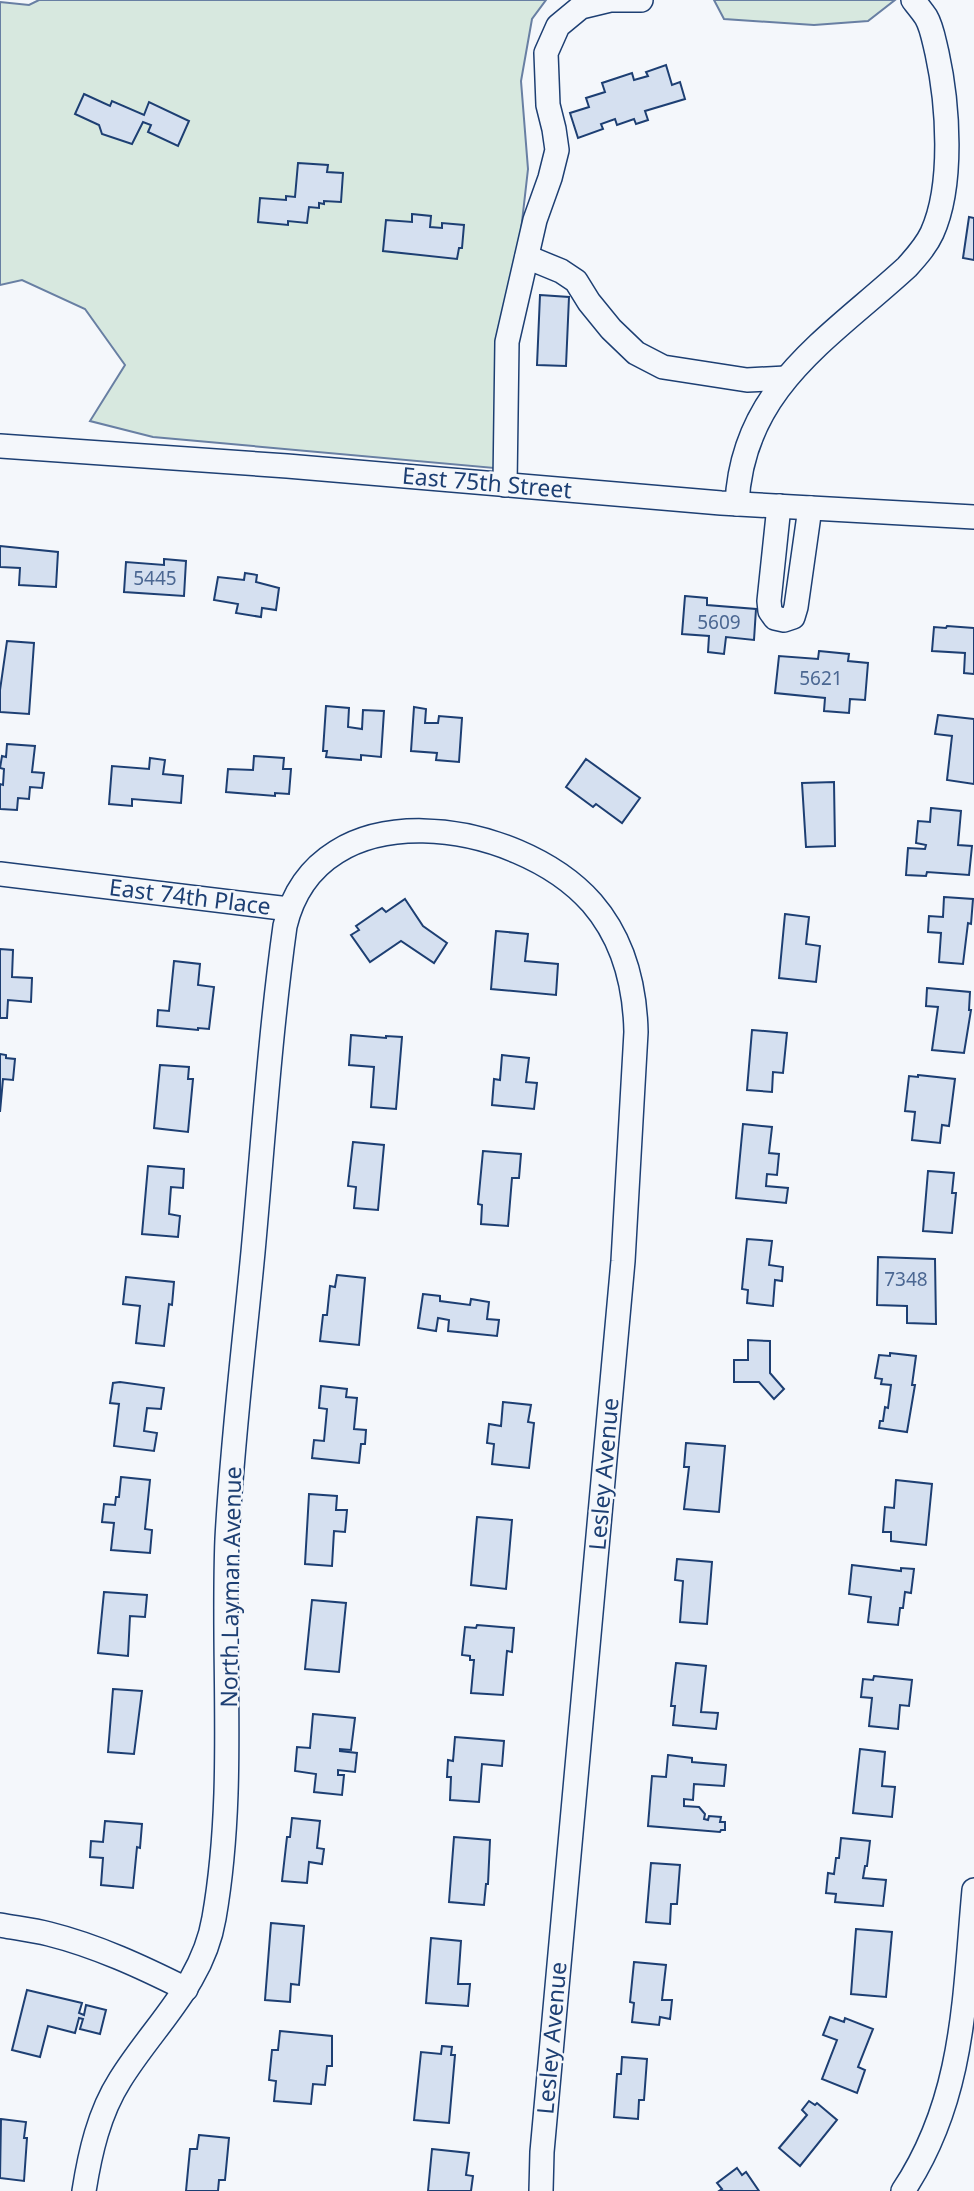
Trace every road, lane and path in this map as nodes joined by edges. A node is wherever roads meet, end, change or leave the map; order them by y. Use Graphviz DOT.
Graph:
graph roads {
  1 [pos="641,0"];
  2 [pos="913,0"];
  3 [pos="527,257"];
  4 [pos="786,377"];
  5 [pos="0,446"];
  6 [pos="505,485"];
  7 [pos="737,504"];
  8 [pos="779,506"];
  9 [pos="810,508"];
  10 [pos="974,517"];
  11 [pos="474,837"];
  12 [pos="0,874"];
  13 [pos="289,909"];
  14 [pos="974,1890"];
  15 [pos="0,1925"];
  16 [pos="186,1989"];
  17 [pos="84,2191"];
  18 [pos="541,2191"];
  19 [pos="902,2191"];
  1 -- 3 [label="street"];
  2 -- 4 [label="street"];
  3 -- 4 [label="street"];
  3 -- 6 [label="street"];
  4 -- 7 [label="street"];
  5 -- 6 [label="street, East 75th Street"];
  6 -- 7 [label="street, East 75th Street"];
  7 -- 8 [label="street, East 75th Street"];
  8 -- 9 [label="street, East 75th Street"];
  8 -- 9 [label="street"];
  9 -- 10 [label="street, East 75th Street"];
  11 -- 13 [label="street, East 74th Place"];
  11 -- 18 [label="street, Lesley Avenue"];
  12 -- 13 [label="street, East 74th Place"];
  13 -- 16 [label="street, North Layman Avenue"];
  14 -- 19 [label="street"];
  15 -- 16 [label="street"];
  16 -- 17 [label="street, North Layman Avenue"];
}
